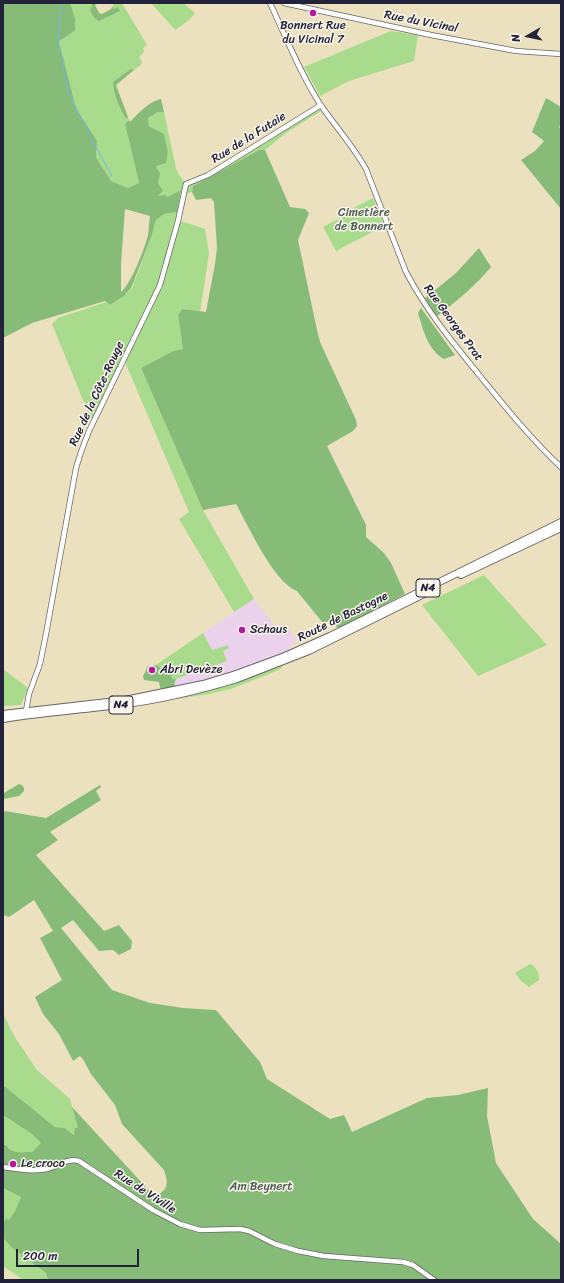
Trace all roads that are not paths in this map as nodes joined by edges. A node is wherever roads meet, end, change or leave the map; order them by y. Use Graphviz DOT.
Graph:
graph roads {
  1 [pos="271,3"];
  2 [pos="284,3"];
  3 [pos="561,54"];
  4 [pos="320,104"];
  5 [pos="186,184"];
  6 [pos="561,467"];
  7 [pos="561,522"];
  8 [pos="561,528"];
  9 [pos="236,677"];
  10 [pos="26,711"];
  11 [pos="3,714"];
  12 [pos="3,719"];
  13 [pos="3,1167"];
  14 [pos="434,1280"];
  1 -- 4 [label="street, Rue Georges Prat"];
  2 -- 3 [label="street, Rue du Vicinal"];
  4 -- 5 [label="street, Rue de la Futaie"];
  4 -- 6 [label="street, Rue Georges Prat"];
  5 -- 10 [label="street, Rue de la Côte-Rouge"];
  7 -- 9 [label="main road, Route de Bastogne / N4"];
  8 -- 9 [label="main road, Route de Bastogne / N4"];
  9 -- 10 [label="main road, Route de Bastogne / N4"];
  9 -- 12 [label="main road, Route de Bastogne / N4"];
  10 -- 11 [label="main road, Route de Bastogne / N4"];
  13 -- 14 [label="street, Rue de Viville"];
}
